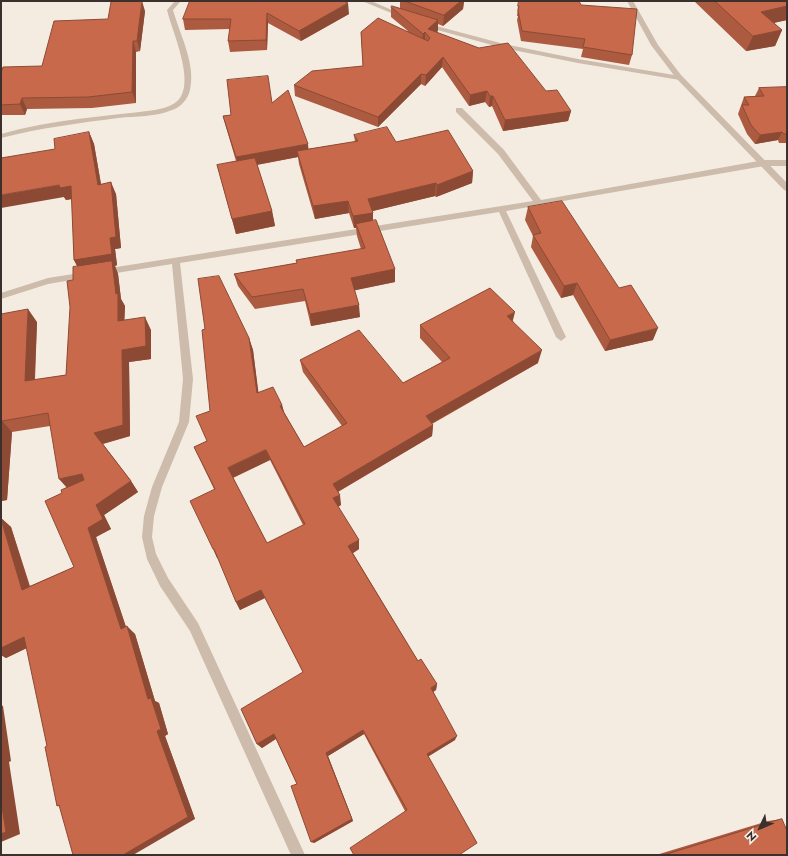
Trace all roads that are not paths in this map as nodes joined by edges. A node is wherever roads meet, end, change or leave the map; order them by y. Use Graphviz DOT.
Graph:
graph roads {
  1 [pos="178,1"];
  2 [pos="365,1"];
  3 [pos="630,1"];
  4 [pos="409,19"];
  5 [pos="416,21"];
  6 [pos="680,78"];
  7 [pos="459,110"];
  8 [pos="1,136"];
  9 [pos="764,163"];
  10 [pos="787,163"];
  11 [pos="787,188"];
  12 [pos="539,203"];
  13 [pos="501,208"];
  14 [pos="176,260"];
  15 [pos="1,296"];
  16 [pos="561,337"];
  17 [pos="298,855"];
  1 -- 8 [label="street"];
  2 -- 4 [label="street"];
  3 -- 6 [label="street"];
  5 -- 6 [label="street"];
  6 -- 9 [label="street"];
  7 -- 12 [label="street"];
  9 -- 10 [label="street"];
  9 -- 11 [label="street"];
  9 -- 12 [label="street"];
  12 -- 13 [label="street"];
  13 -- 14 [label="street"];
  13 -- 16 [label="street"];
  14 -- 15 [label="street"];
  14 -- 17 [label="street"];
}
